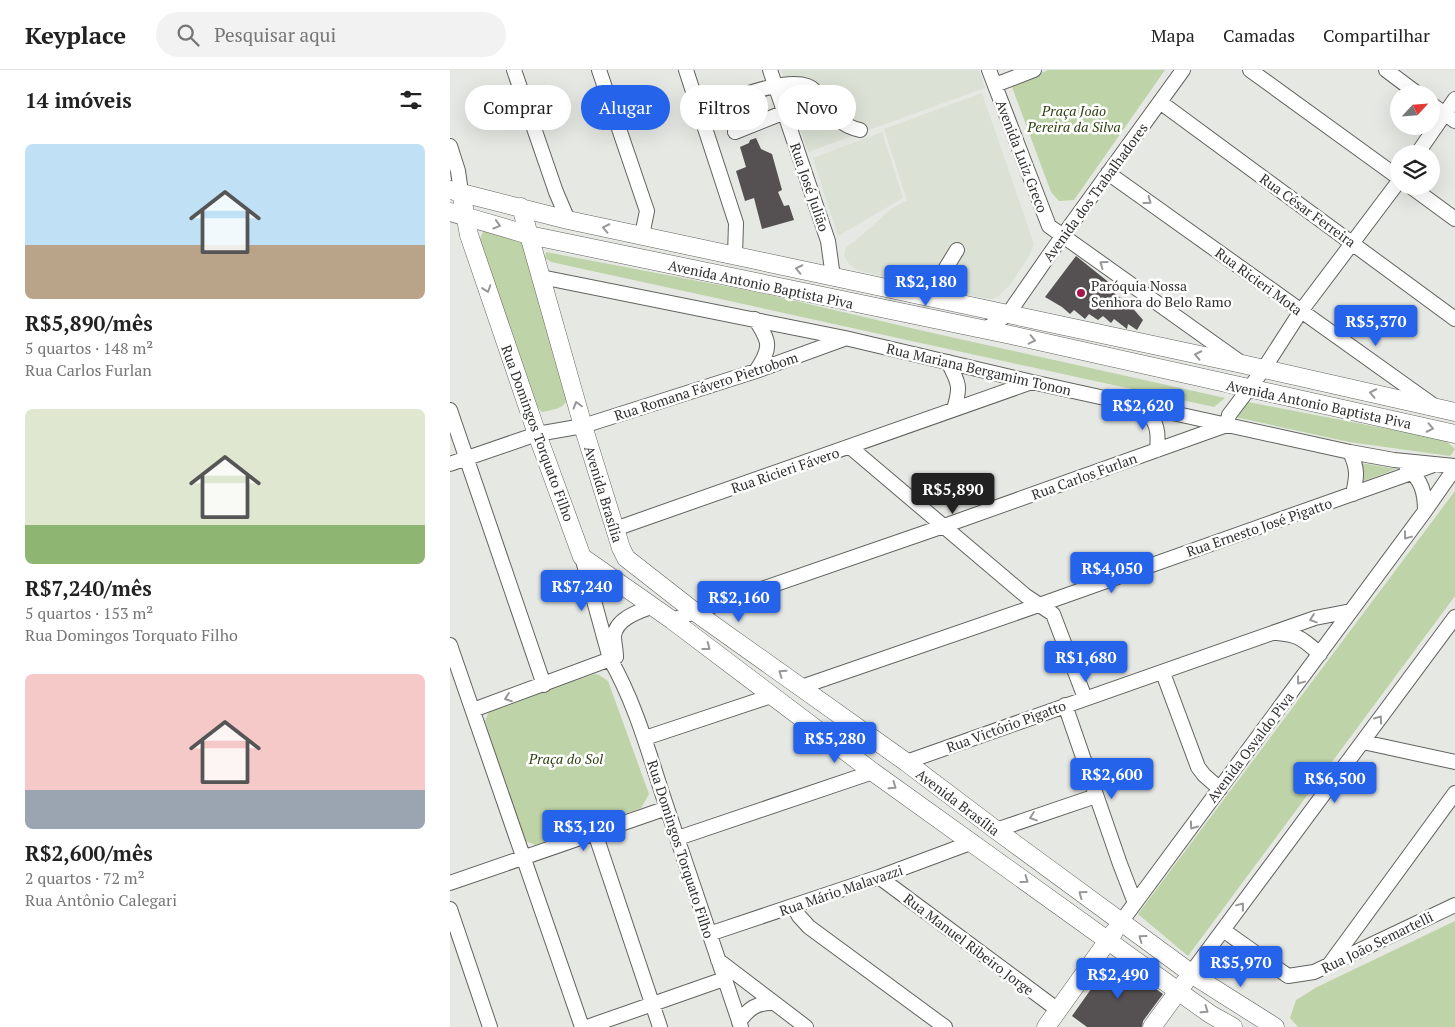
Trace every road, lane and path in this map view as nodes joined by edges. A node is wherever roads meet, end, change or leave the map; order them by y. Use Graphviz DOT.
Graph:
graph roads {
  1 [pos="514,70"];
  2 [pos="599,70"];
  3 [pos="686,70"];
  4 [pos="989,70"];
  5 [pos="1034,70"];
  6 [pos="1183,70"];
  7 [pos="1250,70"];
  8 [pos="1386,70"];
  9 [pos="773,77"];
  10 [pos="691,85"];
  11 [pos="756,85"];
  12 [pos="995,85"];
  13 [pos="1406,85"];
  14 [pos="778,92"];
  15 [pos="1455,99"];
  16 [pos="1160,102"];
  17 [pos="778,115"];
  18 [pos="1450,117"];
  19 [pos="706,130"];
  20 [pos="791,130"];
  21 [pos="860,130"];
  22 [pos="735,132"];
  23 [pos="1425,145"];
  24 [pos="450,146"];
  25 [pos="1108,173"];
  26 [pos="1390,173"];
  27 [pos="455,191"];
  28 [pos="1390,192"];
  29 [pos="1422,195"];
  30 [pos="521,207"];
  31 [pos="457,214"];
  32 [pos="1455,219"];
  33 [pos="568,220"];
  34 [pos="529,235"];
  35 [pos="1063,235"];
  36 [pos="642,236"];
  37 [pos="1352,243"];
  38 [pos="957,250"];
  39 [pos="735,256"];
  40 [pos="541,277"];
  41 [pos="833,277"];
  42 [pos="908,292"];
  43 [pos="928,297"];
  44 [pos="1301,311"];
  45 [pos="903,313"];
  46 [pos="1008,314"];
  47 [pos="755,319"];
  48 [pos="1455,319"];
  49 [pos="982,330"];
  50 [pos="1011,336"];
  51 [pos="845,338"];
  52 [pos="948,362"];
  53 [pos="1242,364"];
  54 [pos="1263,370"];
  55 [pos="756,371"];
  56 [pos="1032,382"];
  57 [pos="1248,389"];
  58 [pos="1434,406"];
  59 [pos="1145,407"];
  60 [pos="954,409"];
  61 [pos="450,410"];
  62 [pos="1455,412"];
  63 [pos="1227,425"];
  64 [pos="583,426"];
  65 [pos="537,434"];
  66 [pos="1455,434"];
  67 [pos="850,447"];
  68 [pos="1156,450"];
  69 [pos="1350,452"];
  70 [pos="467,458"];
  71 [pos="1394,460"];
  72 [pos="450,464"];
  73 [pos="1434,465"];
  74 [pos="1455,467"];
  75 [pos="1413,473"];
  76 [pos="1353,494"];
  77 [pos="1425,511"];
  78 [pos="944,526"];
  79 [pos="615,529"];
  80 [pos="582,557"];
  81 [pos="1039,605"];
  82 [pos="651,606"];
  83 [pos="1351,611"];
  84 [pos="695,612"];
  85 [pos="1455,617"];
  86 [pos="672,620"];
  87 [pos="1276,632"];
  88 [pos="450,645"];
  89 [pos="1320,654"];
  90 [pos="613,658"];
  91 [pos="1163,672"];
  92 [pos="544,685"];
  93 [pos="801,687"];
  94 [pos="771,696"];
  95 [pos="1085,698"];
  96 [pos="1065,705"];
  97 [pos="473,710"];
  98 [pos="645,738"];
  99 [pos="1363,742"];
  100 [pos="906,762"];
  101 [pos="1455,762"];
  102 [pos="873,772"];
  103 [pos="1220,789"];
  104 [pos="1455,793"];
  105 [pos="1096,796"];
  106 [pos="667,808"];
  107 [pos="996,830"];
  108 [pos="595,833"];
  109 [pos="678,838"];
  110 [pos="972,842"];
  111 [pos="523,858"];
  112 [pos="879,877"];
  113 [pos="450,882"];
  114 [pos="1136,903"];
  115 [pos="1455,904"];
  116 [pos="794,907"];
  117 [pos="450,908"];
  118 [pos="1121,922"];
  119 [pos="1223,930"];
  120 [pos="709,934"];
  121 [pos="1108,941"];
  122 [pos="718,960"];
  123 [pos="1329,966"];
  124 [pos="1191,973"];
  125 [pos="724,979"];
  126 [pos="1178,991"];
  127 [pos="774,1003"];
  128 [pos="652,1004"];
  129 [pos="1058,1010"];
  130 [pos="740,1025"];
  131 [pos="490,1027"];
  132 [pos="582,1027"];
  133 [pos="587,1027"];
  134 [pos="660,1027"];
  135 [pos="806,1027"];
  136 [pos="945,1027"];
  137 [pos="1046,1027"];
  138 [pos="1152,1027"];
  139 [pos="1233,1027"];
  140 [pos="1275,1027"];
  1 -- 33 [label="street"];
  2 -- 36 [label="street"];
  3 -- 10 [label="street"];
  4 -- 12 [label="street, Avenida Luiz Greco"];
  5 -- 12 [label="street"];
  6 -- 16 [label="street, Avenida dos Trabalhadores"];
  7 -- 26 [label="street"];
  8 -- 13 [label="street"];
  9 -- 11 [label="street"];
  9 -- 14 [label="street, Rua José Julião"];
  9 -- 21 [label="street"];
  12 -- 35 [label="street, Avenida Luiz Greco"];
  15 -- 18 [label="street"];
  16 -- 25 [label="street, Avenida dos Trabalhadores"];
  16 -- 37 [label="street, Rua César Ferreira"];
  17 -- 22 [label="street"];
  18 -- 23 [label="street"];
  19 -- 39 [label="street"];
  20 -- 41 [label="street, Rua José Julião"];
  24 -- 27 [label="street"];
  25 -- 35 [label="street, Avenida dos Trabalhadores"];
  25 -- 44 [label="street, Rua Ricieri Mota, one-way"];
  27 -- 30 [label="main road, Avenida Antonio Baptista Piva"];
  27 -- 31 [label="main road, Rua Domingos Torquato Filho"];
  28 -- 37 [label="street"];
  29 -- 32 [label="street"];
  30 -- 33 [label="main road, Avenida Antonio Baptista Piva"];
  30 -- 34 [label="main road, Avenida Brasília"];
  31 -- 34 [label="main road, Avenida Antonio Baptista Piva, one-way"];
  31 -- 65 [label="main road, Rua Domingos Torquato Filho, one-way"];
  36 -- 33 [label="main road, Avenida Antonio Baptista Piva, one-way"];
  34 -- 40 [label="main road, Avenida Brasília"];
  34 -- 45 [label="main road, Avenida Antonio Baptista Piva"];
  35 -- 46 [label="street, Avenida dos Trabalhadores"];
  53 -- 35 [label="street, Avenida Luiz Greco, one-way"];
  36 -- 39 [label="main road, Avenida Antonio Baptista Piva"];
  37 -- 44 [label="street"];
  37 -- 48 [label="street, Rua César Ferreira"];
  38 -- 43 [label="street"];
  41 -- 39 [label="main road, Avenida Antonio Baptista Piva, one-way"];
  40 -- 47 [label="street, Rua Mariana Bergamim Tonon"];
  64 -- 40 [label="main road, Avenida Brasília, one-way"];
  41 -- 42 [label="main road, Avenida Antonio Baptista Piva"];
  42 -- 43 [label="main road, Avenida Antonio Baptista Piva"];
  42 -- 45 [label="main road"];
  43 -- 46 [label="main road, Avenida Antonio Baptista Piva"];
  44 -- 54 [label="street"];
  44 -- 58 [label="street, Rua Ricieri Mota"];
  45 -- 49 [label="main road, Avenida Antonio Baptista Piva"];
  46 -- 49 [label="street, Avenida dos Trabalhadores"];
  46 -- 50 [label="street"];
  53 -- 46 [label="main road, Avenida Antonio Baptista Piva, one-way"];
  47 -- 51 [label="street, Rua Mariana Bergamim Tonon"];
  47 -- 55 [label="street"];
  49 -- 50 [label="main road, Avenida Antonio Baptista Piva"];
  50 -- 57 [label="main road, Avenida Antonio Baptista Piva, one-way"];
  51 -- 52 [label="street, Rua Mariana Bergamim Tonon"];
  51 -- 55 [label="street, Rua Romana Fávero Pietrobom"];
  52 -- 56 [label="street, Rua Mariana Bergamim Tonon"];
  52 -- 60 [label="street"];
  53 -- 54 [label="main road, Avenida Antonio Baptista Piva"];
  54 -- 57 [label="street"];
  58 -- 54 [label="main road, Avenida Antonio Baptista Piva, one-way"];
  55 -- 64 [label="street, Rua Romana Fávero Pietrobom"];
  56 -- 59 [label="street, Rua Mariana Bergamim Tonon"];
  56 -- 60 [label="street, Rua Ricieri Fávero"];
  57 -- 63 [label="street"];
  57 -- 66 [label="main road, Avenida Antonio Baptista Piva, one-way"];
  58 -- 62 [label="main road, Avenida Antonio Baptista Piva"];
  59 -- 63 [label="street, Rua Mariana Bergamim Tonon"];
  59 -- 68 [label="street"];
  60 -- 67 [label="street, Rua Ricieri Fávero"];
  61 -- 70 [label="street"];
  63 -- 68 [label="street, Rua Carlos Furlan"];
  63 -- 69 [label="street, Rua Mariana Bergamim Tonon"];
  64 -- 65 [label="street, Rua Romana Fávero Pietrobom"];
  64 -- 79 [label="main road, Avenida Brasília"];
  65 -- 70 [label="street, Rua Romana Fávero Pietrobom"];
  65 -- 80 [label="main road, Rua Domingos Torquato Filho"];
  67 -- 78 [label="street"];
  67 -- 79 [label="street, Rua Ricieri Fávero"];
  68 -- 78 [label="street, Rua Carlos Furlan"];
  69 -- 71 [label="street, Rua Mariana Bergamim Tonon"];
  69 -- 76 [label="street"];
  70 -- 72 [label="street, Rua Romana Fávero Pietrobom"];
  70 -- 92 [label="street"];
  71 -- 73 [label="street, Rua Mariana Bergamim Tonon"];
  71 -- 75 [label="street, Rua Mariana Bergamim Tonon"];
  73 -- 74 [label="street, Rua Mariana Bergamim Tonon"];
  73 -- 75 [label="street, Rua Ernesto José Pigatto"];
  74 -- 77 [label="street, Avenida Osvaldo Piva"];
  75 -- 76 [label="street, Rua Ernesto José Pigatto"];
  75 -- 77 [label="street, Rua Mariana Bergamim Tonon"];
  76 -- 81 [label="street, Rua Ernesto José Pigatto"];
  77 -- 83 [label="street, Avenida Osvaldo Piva, one-way"];
  78 -- 81 [label="street"];
  78 -- 84 [label="street, Rua Carlos Furlan"];
  79 -- 84 [label="main road, Avenida Brasília"];
  80 -- 82 [label="main road, Avenida Brasília"];
  80 -- 90 [label="street, Rua Domingos Torquato Filho"];
  81 -- 93 [label="street, Rua Ernesto José Pigatto"];
  81 -- 95 [label="street"];
  82 -- 86 [label="main road, Avenida Brasília"];
  82 -- 90 [label="street, Rua Domingos Torquato Filho"];
  83 -- 87 [label="street, Rua Victório Pigatto, one-way"];
  83 -- 89 [label="street, Avenida Osvaldo Piva"];
  84 -- 86 [label="street, Rua Carlos Furlan"];
  93 -- 84 [label="main road, Avenida Brasília, one-way"];
  99 -- 85 [label="street, one-way"];
  86 -- 94 [label="main road, Avenida Brasília, one-way"];
  87 -- 89 [label="street"];
  87 -- 91 [label="street, Rua Victório Pigatto"];
  88 -- 97 [label="street"];
  89 -- 103 [label="street, Avenida Osvaldo Piva, one-way"];
  90 -- 92 [label="street"];
  90 -- 98 [label="street, Rua Domingos Torquato Filho"];
  91 -- 95 [label="street, Rua Victório Pigatto"];
  91 -- 103 [label="street"];
  92 -- 97 [label="street, one-way"];
  93 -- 100 [label="main road, Avenida Brasília"];
  94 -- 98 [label="street"];
  94 -- 102 [label="main road, Avenida Brasília"];
  95 -- 96 [label="street, Rua Victório Pigatto"];
  96 -- 100 [label="street, Rua Victório Pigatto"];
  96 -- 105 [label="street"];
  97 -- 111 [label="street"];
  98 -- 106 [label="street, Rua Domingos Torquato Filho"];
  99 -- 101 [label="street"];
  119 -- 99 [label="street, one-way"];
  100 -- 107 [label="main road, Avenida Brasília"];
  102 -- 109 [label="street"];
  102 -- 110 [label="main road, Avenida Brasília, one-way"];
  103 -- 114 [label="street, Avenida Osvaldo Piva, one-way"];
  104 -- 123 [label="street"];
  105 -- 107 [label="street, one-way"];
  105 -- 114 [label="street"];
  106 -- 108 [label="street"];
  106 -- 109 [label="street, Rua Domingos Torquato Filho"];
  118 -- 107 [label="main road, Avenida Brasília, one-way"];
  108 -- 111 [label="street"];
  108 -- 128 [label="street"];
  109 -- 120 [label="street, Rua Domingos Torquato Filho"];
  110 -- 112 [label="street, Rua Mário Malavazzi"];
  110 -- 121 [label="main road, Avenida Brasília, one-way"];
  111 -- 113 [label="street"];
  111 -- 132 [label="street"];
  112 -- 116 [label="street, Rua Mário Malavazzi"];
  112 -- 129 [label="street, Rua Manuel Ribeiro Jorge"];
  114 -- 118 [label="street, Avenida Osvaldo Piva"];
  115 -- 123 [label="street, Rua João Semartelli"];
  116 -- 120 [label="street, Rua Mário Malavazzi"];
  116 -- 136 [label="street"];
  117 -- 131 [label="street"];
  118 -- 121 [label="main road, Avenida Osvaldo Piva"];
  124 -- 118 [label="main road, Avenida Brasília, one-way"];
  119 -- 123 [label="street, Rua João Semartelli"];
  119 -- 124 [label="street"];
  120 -- 122 [label="street, Rua Domingos Torquato Filho"];
  121 -- 126 [label="main road, Avenida Brasília"];
  121 -- 129 [label="main road, Avenida Osvaldo Piva"];
  122 -- 125 [label="street, Rua Domingos Torquato Filho"];
  122 -- 127 [label="street"];
  124 -- 126 [label="main road"];
  124 -- 140 [label="main road, Avenida Brasília"];
  125 -- 128 [label="street"];
  125 -- 130 [label="street, Rua Domingos Torquato Filho"];
  126 -- 138 [label="main road"];
  126 -- 139 [label="main road, Avenida Brasília, one-way"];
  127 -- 130 [label="street"];
  127 -- 135 [label="street"];
  128 -- 133 [label="street"];
  128 -- 134 [label="street"];
  129 -- 137 [label="main road, Avenida Osvaldo Piva"];
}
